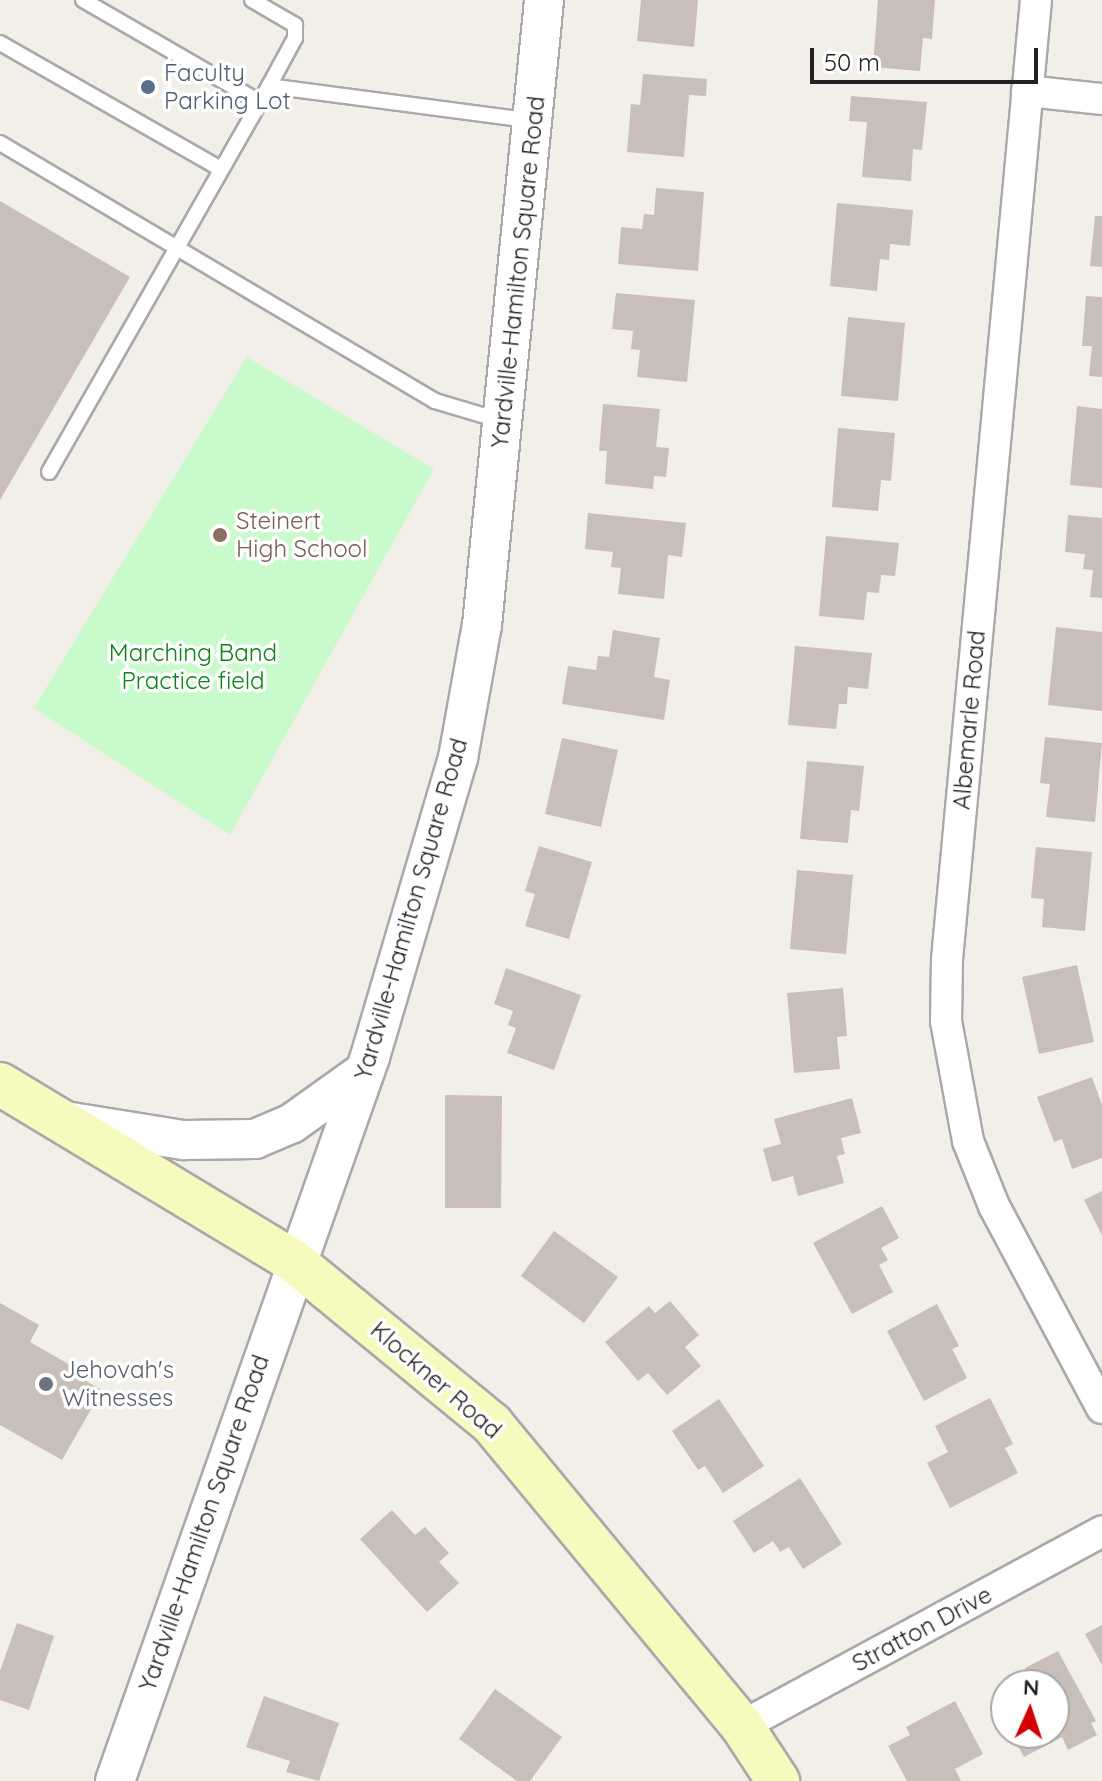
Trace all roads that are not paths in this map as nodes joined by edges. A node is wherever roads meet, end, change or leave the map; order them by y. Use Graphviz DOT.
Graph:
graph roads {
  1 [pos="83,0"];
  2 [pos="252,0"];
  3 [pos="544,0"];
  4 [pos="1036,0"];
  5 [pos="0,43"];
  6 [pos="269,86"];
  7 [pos="1027,91"];
  8 [pos="1102,99"];
  9 [pos="260,102"];
  10 [pos="534,120"];
  11 [pos="0,143"];
  12 [pos="221,169"];
  13 [pos="177,247"];
  14 [pos="503,421"];
  15 [pos="49,472"];
  16 [pos="365,1071"];
  17 [pos="4,1095"];
  18 [pos="60,1121"];
  19 [pos="295,1262"];
  20 [pos="1102,1408"];
  21 [pos="1102,1531"];
  22 [pos="742,1726"];
  23 [pos="115,1781"];
  24 [pos="778,1781"];
  1 -- 9 [label="lane"];
  2 -- 6 [label="lane"];
  3 -- 10 [label="street, Yardville-Hamilton Square Road"];
  4 -- 7 [label="street, Albemarle Road"];
  5 -- 12 [label="lane"];
  6 -- 9 [label="lane"];
  6 -- 10 [label="lane"];
  7 -- 8 [label="street"];
  7 -- 20 [label="street, Albemarle Road"];
  9 -- 12 [label="lane"];
  10 -- 14 [label="street, Yardville-Hamilton Square Road"];
  11 -- 13 [label="lane"];
  12 -- 13 [label="lane"];
  13 -- 14 [label="lane"];
  13 -- 15 [label="lane"];
  14 -- 16 [label="street, Yardville-Hamilton Square Road"];
  16 -- 18 [label="street"];
  16 -- 19 [label="street, Yardville-Hamilton Square Road"];
  17 -- 18 [label="main road, Klockner Road"];
  18 -- 19 [label="main road, Klockner Road"];
  19 -- 22 [label="main road, Klockner Road"];
  19 -- 23 [label="street, Yardville-Hamilton Square Road"];
  21 -- 22 [label="street, Stratton Drive"];
  22 -- 24 [label="main road, Klockner Road"];
}
